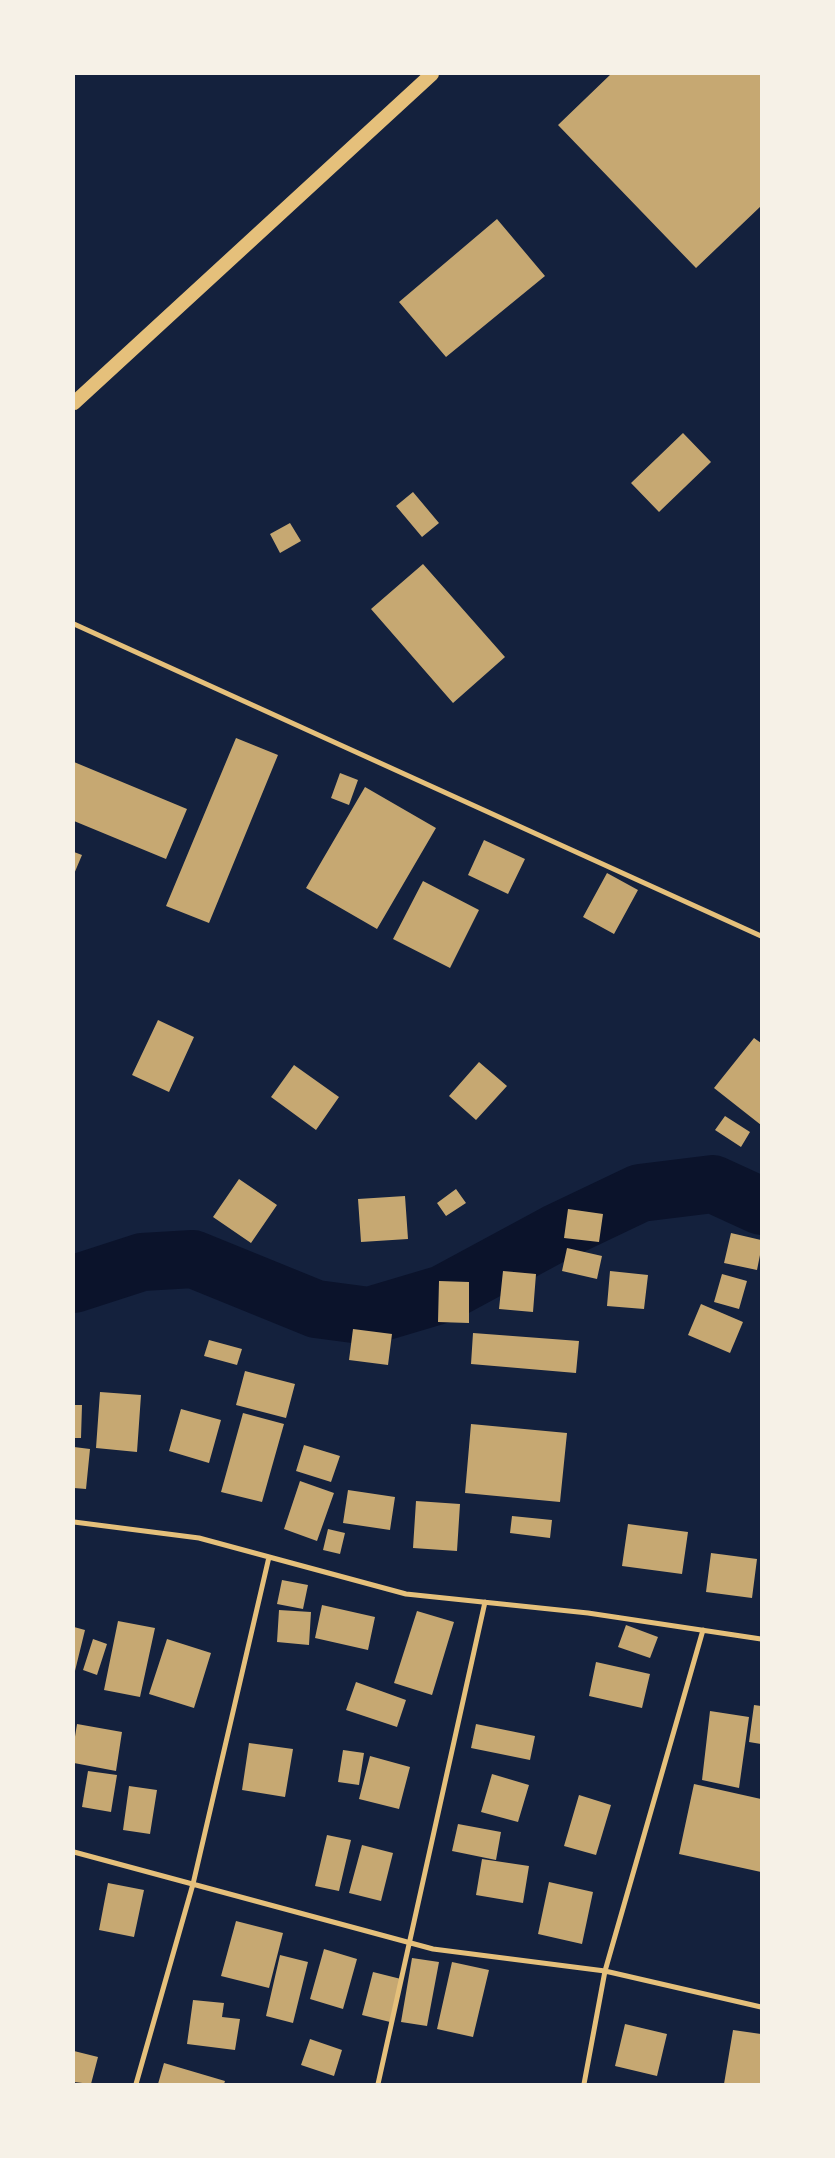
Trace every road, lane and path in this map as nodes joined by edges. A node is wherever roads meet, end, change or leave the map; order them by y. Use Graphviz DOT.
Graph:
graph roads {
  1 [pos="432,74"];
  2 [pos="74,403"];
  3 [pos="74,624"];
  4 [pos="761,936"];
  5 [pos="74,1522"];
  6 [pos="269,1558"];
  7 [pos="485,1602"];
  8 [pos="703,1630"];
  9 [pos="761,1639"];
  10 [pos="74,1852"];
  11 [pos="193,1884"];
  12 [pos="409,1942"];
  13 [pos="605,1971"];
  14 [pos="761,2007"];
  15 [pos="136,2084"];
  16 [pos="378,2084"];
  17 [pos="584,2084"];
  1 -- 2 [label="highway"];
  3 -- 4 [label="street"];
  5 -- 6 [label="street"];
  6 -- 7 [label="street"];
  6 -- 11 [label="street"];
  7 -- 8 [label="street"];
  7 -- 12 [label="street"];
  8 -- 9 [label="street"];
  8 -- 13 [label="street"];
  10 -- 11 [label="street"];
  11 -- 12 [label="street"];
  11 -- 15 [label="street"];
  12 -- 13 [label="street"];
  12 -- 16 [label="street"];
  13 -- 14 [label="street"];
  13 -- 17 [label="street"];
}
